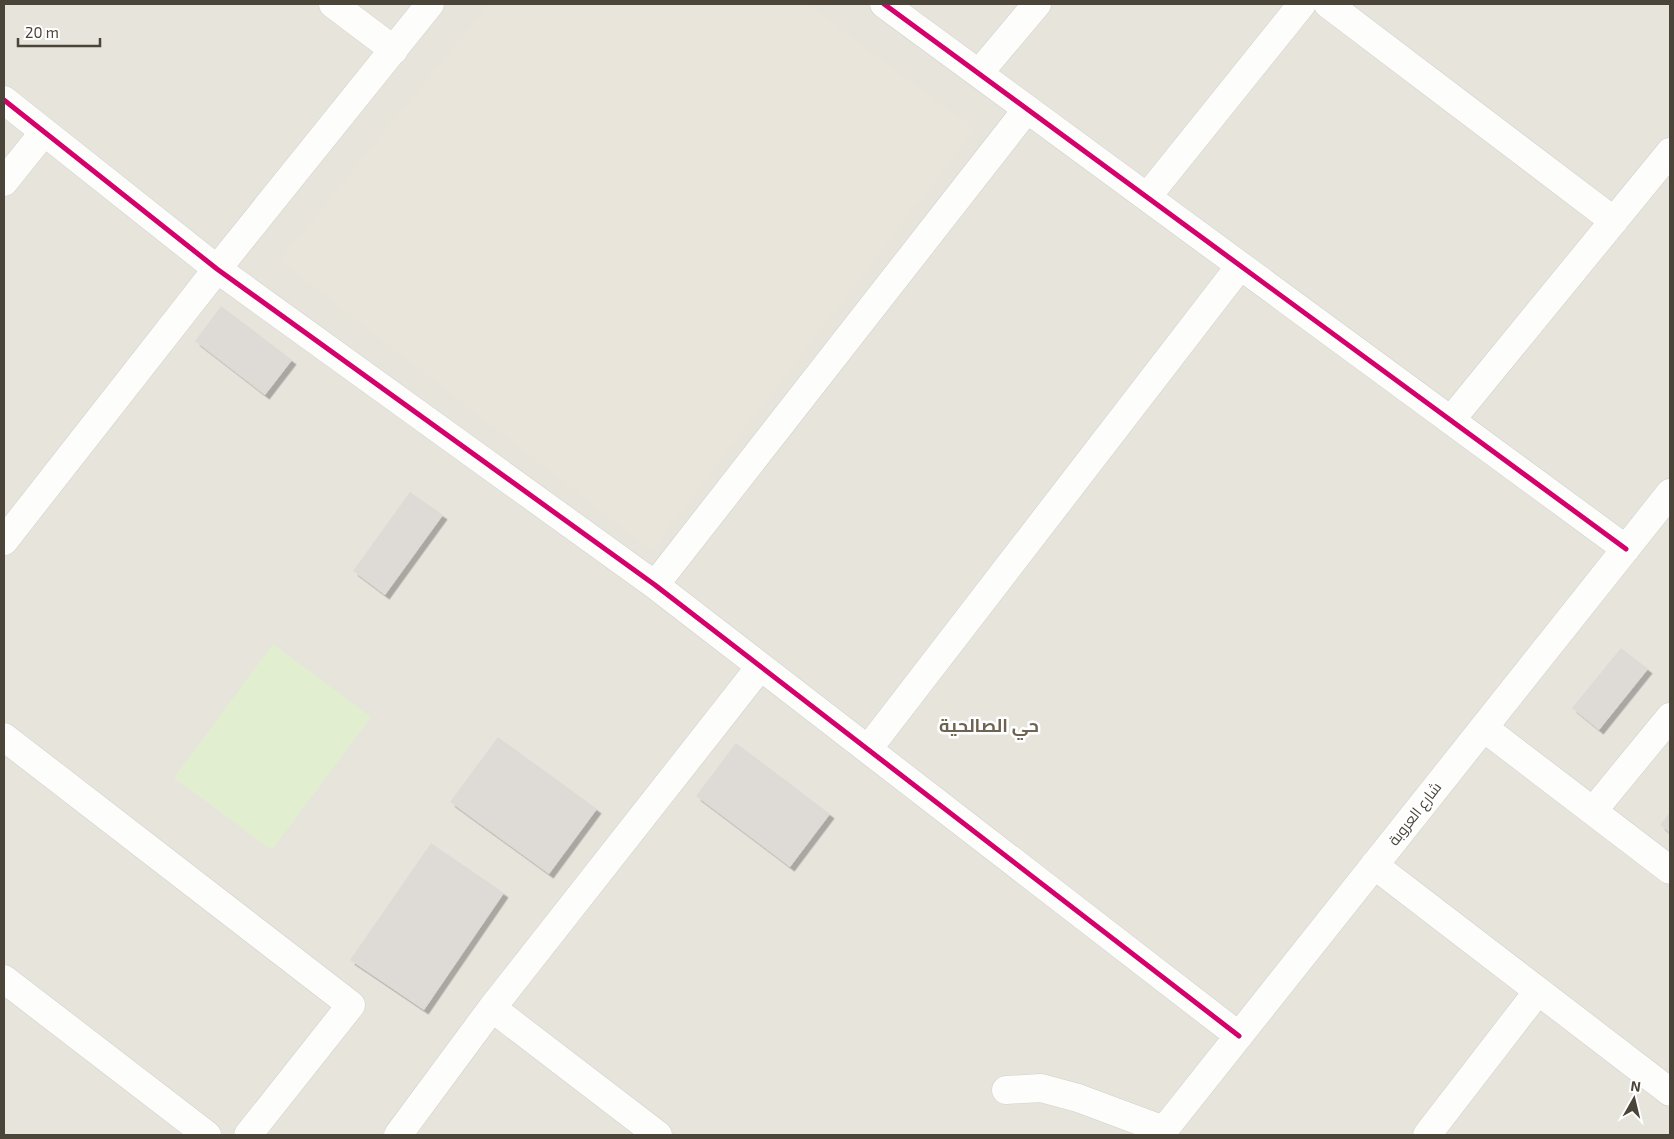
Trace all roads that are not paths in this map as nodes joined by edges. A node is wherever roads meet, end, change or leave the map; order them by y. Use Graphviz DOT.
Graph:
graph roads {
  1 [pos="333,4"];
  2 [pos="430,4"];
  3 [pos="884,4"];
  4 [pos="1037,4"];
  5 [pos="1302,4"];
  6 [pos="1328,4"];
  7 [pos="394,50"];
  8 [pos="978,73"];
  9 [pos="4,100"];
  10 [pos="1027,109"];
  11 [pos="44,132"];
  12 [pos="1670,152"];
  13 [pos="4,182"];
  14 [pos="1147,197"];
  15 [pos="1614,221"];
  16 [pos="1240,266"];
  17 [pos="217,269"];
  18 [pos="1451,420"];
  19 [pos="1670,493"];
  20 [pos="4,541"];
  21 [pos="1626,549"];
  22 [pos="655,585"];
  23 [pos="760,667"];
  24 [pos="1670,718"];
  25 [pos="1484,728"];
  26 [pos="4,737"];
  27 [pos="868,750"];
  28 [pos="1593,811"];
  29 [pos="1374,866"];
  30 [pos="1670,870"];
  31 [pos="4,979"];
  32 [pos="1538,991"];
  33 [pos="492,1008"];
  34 [pos="1239,1036"];
  35 [pos="1006,1090"];
  36 [pos="1670,1092"];
  37 [pos="1162,1133"];
  38 [pos="207,1135"];
  39 [pos="248,1135"];
  40 [pos="398,1135"];
  41 [pos="658,1135"];
  42 [pos="1427,1135"];
  1 -- 7 [label="street"];
  2 -- 7 [label="street"];
  3 -- 8 [label="street"];
  4 -- 8 [label="street"];
  5 -- 14 [label="street"];
  6 -- 15 [label="street"];
  7 -- 17 [label="street"];
  8 -- 10 [label="street"];
  9 -- 11 [label="street"];
  10 -- 14 [label="street"];
  10 -- 22 [label="street"];
  11 -- 13 [label="street"];
  11 -- 17 [label="street"];
  12 -- 15 [label="street"];
  14 -- 16 [label="street"];
  15 -- 18 [label="street"];
  16 -- 18 [label="street"];
  16 -- 27 [label="street"];
  17 -- 20 [label="street"];
  17 -- 22 [label="street"];
  18 -- 21 [label="street"];
  19 -- 21 [label="street, شارع العروبة"];
  21 -- 25 [label="street, شارع العروبة"];
  22 -- 23 [label="street"];
  23 -- 27 [label="street"];
  23 -- 33 [label="street"];
  24 -- 28 [label="street"];
  25 -- 28 [label="street"];
  25 -- 29 [label="street, شارع العروبة"];
  26 -- 39 [label="street"];
  27 -- 34 [label="street"];
  28 -- 30 [label="street"];
  29 -- 32 [label="street"];
  29 -- 34 [label="street, شارع العروبة"];
  31 -- 38 [label="street"];
  32 -- 36 [label="street"];
  32 -- 42 [label="street"];
  33 -- 40 [label="street"];
  33 -- 41 [label="street"];
  34 -- 37 [label="street, شارع العروبة"];
  35 -- 37 [label="street"];
}
